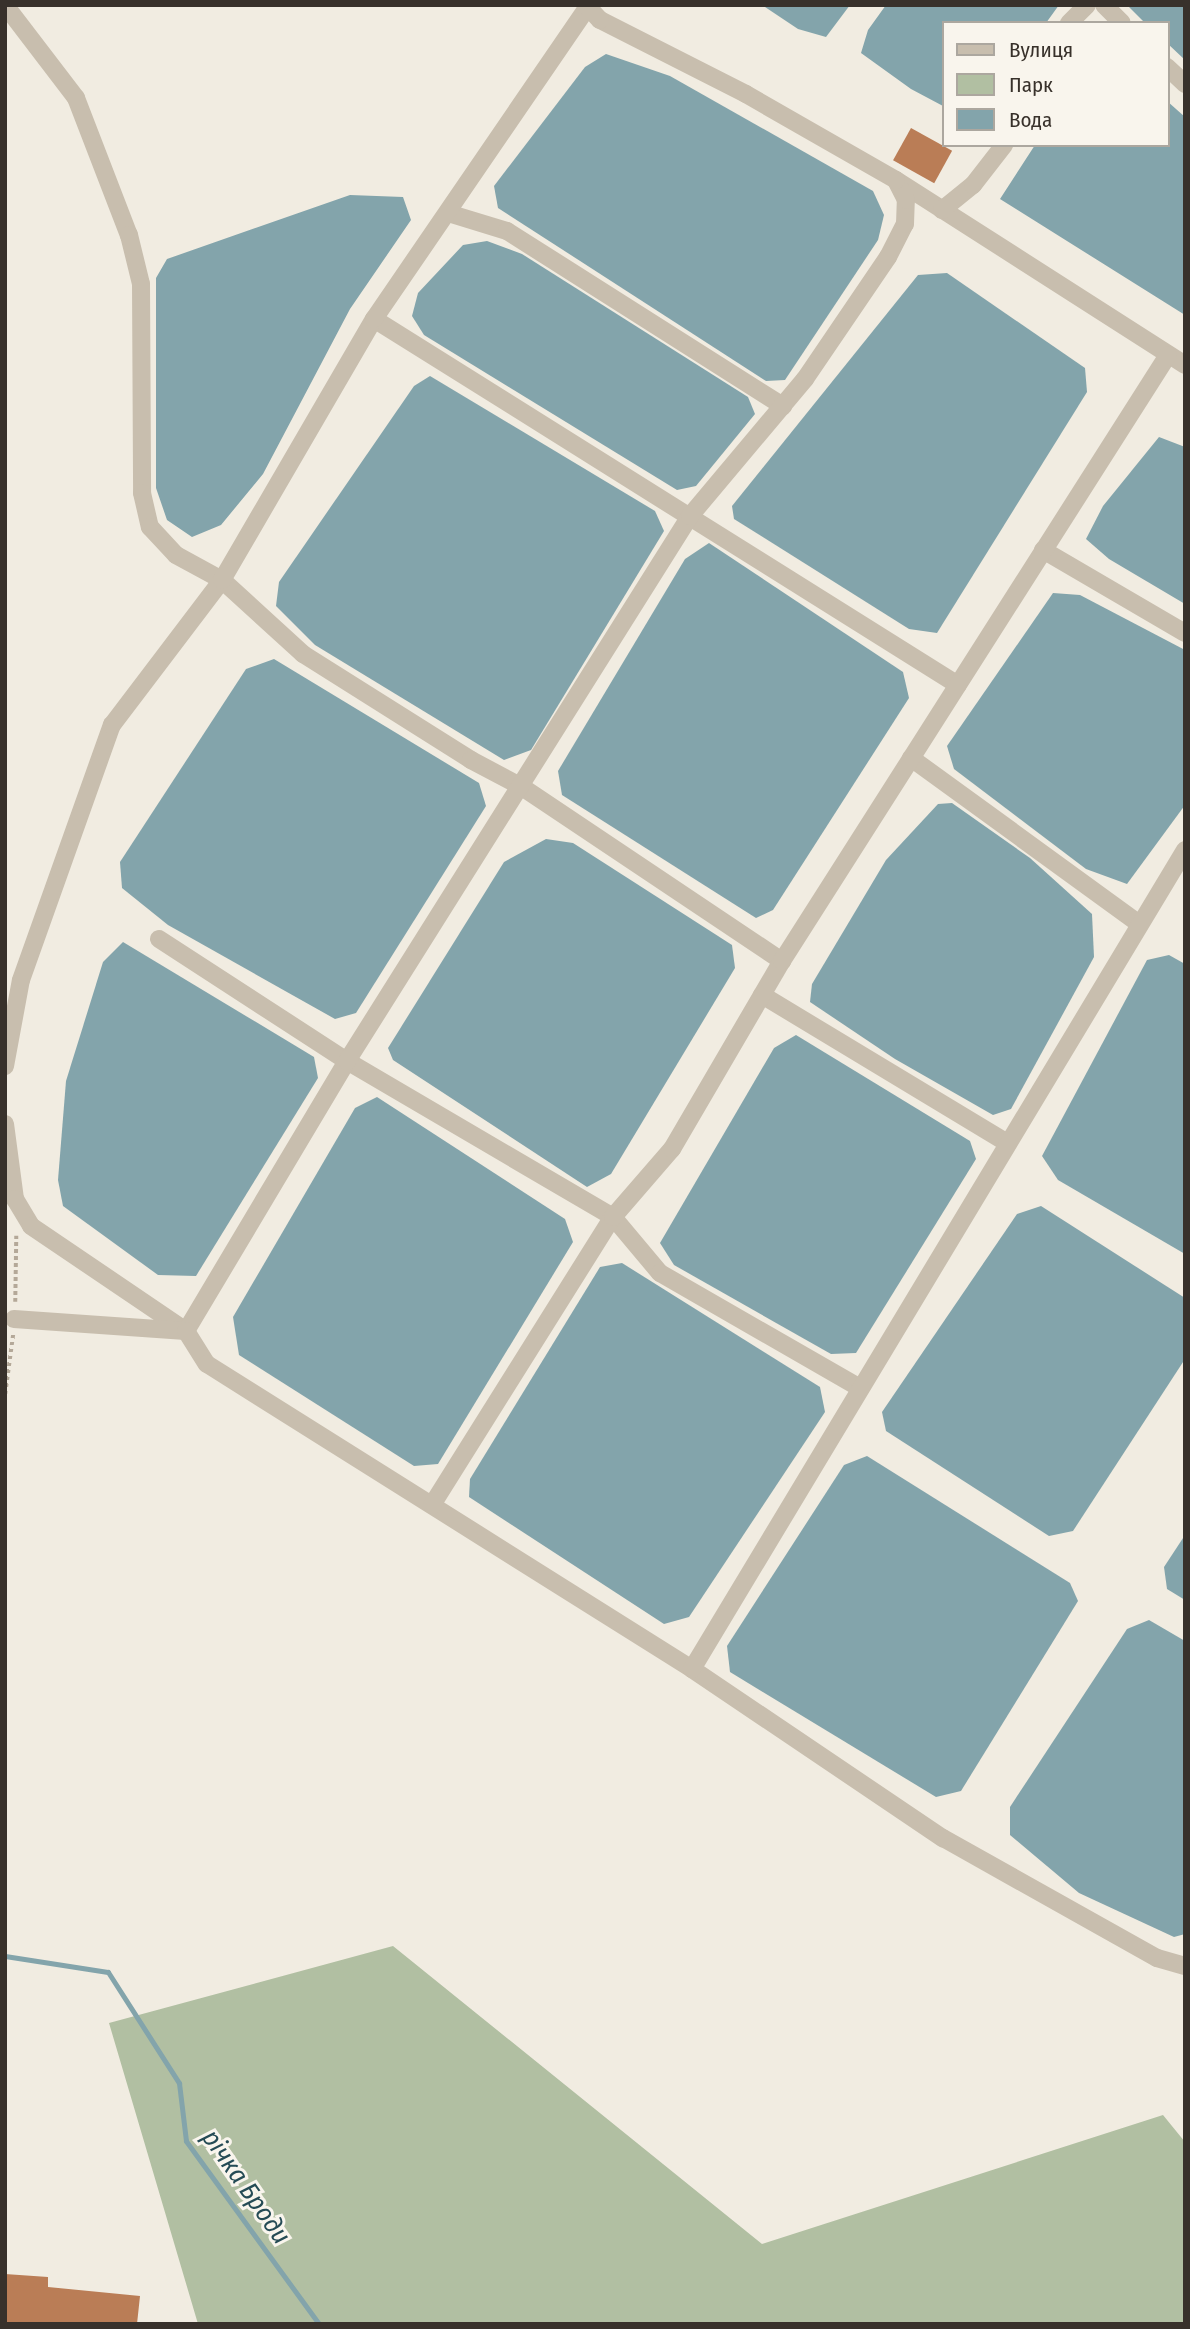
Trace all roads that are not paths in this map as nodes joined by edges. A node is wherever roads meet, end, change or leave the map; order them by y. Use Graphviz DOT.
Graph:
graph roads {
  1 [pos="5,5"];
  2 [pos="1087,5"];
  3 [pos="1104,5"];
  4 [pos="589,6"];
  5 [pos="1071,21"];
  6 [pos="1120,21"];
  7 [pos="1169,69"];
  8 [pos="1185,84"];
  9 [pos="1002,147"];
  10 [pos="896,180"];
  11 [pos="942,210"];
  12 [pos="448,214"];
  13 [pos="374,319"];
  14 [pos="1168,355"];
  15 [pos="1185,365"];
  16 [pos="783,405"];
  17 [pos="690,516"];
  18 [pos="1044,550"];
  19 [pos="222,580"];
  20 [pos="1185,633"];
  21 [pos="958,685"];
  22 [pos="911,758"];
  23 [pos="522,787"];
  24 [pos="1185,850"];
  25 [pos="1138,923"];
  26 [pos="159,939"];
  27 [pos="782,961"];
  28 [pos="762,995"];
  29 [pos="346,1061"];
  30 [pos="5,1066"];
  31 [pos="5,1124"];
  32 [pos="1007,1143"];
  33 [pos="613,1217"];
  34 [pos="14,1319"];
  35 [pos="186,1331"];
  36 [pos="860,1388"];
  37 [pos="432,1505"];
  38 [pos="692,1669"];
  39 [pos="1185,1966"];
  1 -- 19 [label="lane"];
  2 -- 5 [label="lane"];
  3 -- 6 [label="lane"];
  4 -- 10 [label="lane"];
  4 -- 12 [label="lane"];
  7 -- 8 [label="lane"];
  9 -- 11 [label="lane"];
  10 -- 11 [label="lane"];
  10 -- 16 [label="lane"];
  11 -- 14 [label="lane"];
  12 -- 13 [label="lane"];
  12 -- 16 [label="lane"];
  13 -- 17 [label="lane"];
  13 -- 19 [label="lane"];
  14 -- 15 [label="lane"];
  14 -- 18 [label="lane"];
  16 -- 17 [label="lane"];
  17 -- 21 [label="lane"];
  17 -- 23 [label="lane"];
  18 -- 20 [label="lane"];
  18 -- 21 [label="lane"];
  19 -- 23 [label="lane"];
  19 -- 30 [label="lane"];
  21 -- 22 [label="lane"];
  22 -- 25 [label="lane"];
  22 -- 27 [label="lane"];
  23 -- 27 [label="lane"];
  23 -- 29 [label="lane"];
  24 -- 25 [label="lane"];
  25 -- 32 [label="lane"];
  26 -- 29 [label="lane"];
  27 -- 28 [label="lane"];
  28 -- 32 [label="lane"];
  28 -- 33 [label="lane"];
  29 -- 33 [label="lane"];
  29 -- 35 [label="lane"];
  31 -- 35 [label="lane"];
  32 -- 36 [label="lane"];
  33 -- 36 [label="lane"];
  33 -- 37 [label="lane"];
  34 -- 35 [label="lane"];
  35 -- 37 [label="lane"];
  36 -- 38 [label="lane"];
  37 -- 38 [label="lane"];
  38 -- 39 [label="lane"];
}
